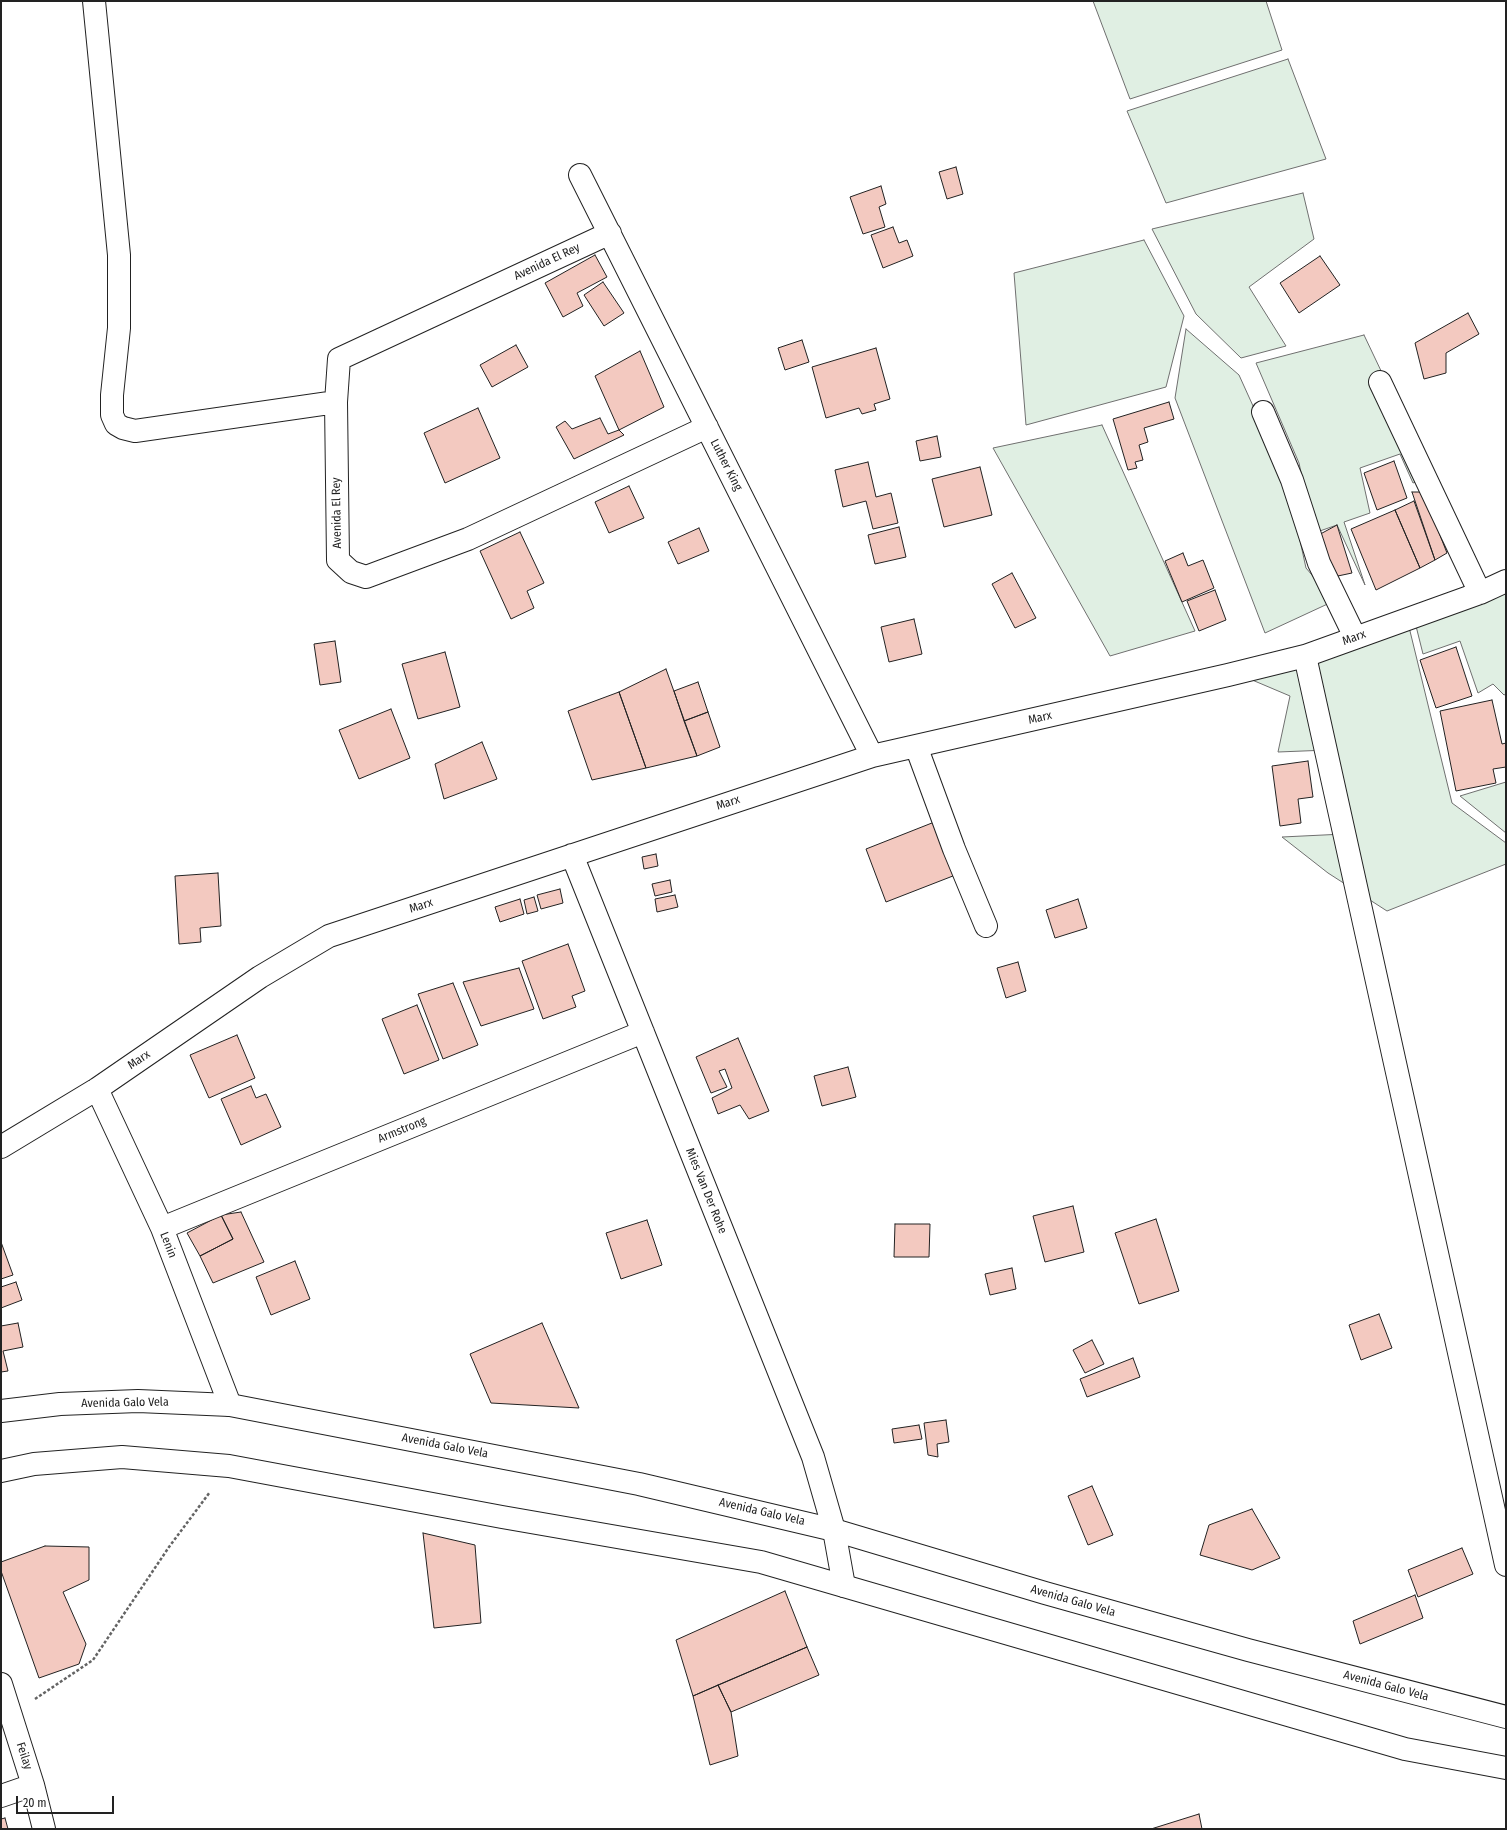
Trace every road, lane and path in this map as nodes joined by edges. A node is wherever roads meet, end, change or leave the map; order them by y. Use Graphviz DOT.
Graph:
graph roads {
  1 [pos="94,1"];
  2 [pos="580,175"];
  3 [pos="610,233"];
  4 [pos="1380,382"];
  5 [pos="336,402"];
  6 [pos="1263,412"];
  7 [pos="707,428"];
  8 [pos="1506,581"];
  9 [pos="1480,593"];
  10 [pos="1355,637"];
  11 [pos="1305,656"];
  12 [pos="916,746"];
  13 [pos="872,756"];
  14 [pos="572,855"];
  15 [pos="986,926"];
  16 [pos="643,1032"];
  17 [pos="98,1088"];
  18 [pos="1,1147"];
  19 [pos="162,1228"];
  20 [pos="230,1405"];
  21 [pos="1,1411"];
  22 [pos="230,1466"];
  23 [pos="1,1471"];
  24 [pos="834,1530"];
  25 [pos="1506,1565"];
  26 [pos="844,1586"];
  27 [pos="1,1684"];
  28 [pos="9,1711"];
  29 [pos="1506,1717"];
  30 [pos="1506,1768"];
  31 [pos="33,1785"];
  32 [pos="1,1796"];
  33 [pos="44,1829"];
  1 -- 5 [label="street"];
  2 -- 3 [label="street, Luther King"];
  3 -- 5 [label="street, Avenida El Rey"];
  3 -- 7 [label="street, Luther King"];
  4 -- 9 [label="street"];
  5 -- 7 [label="street, Avenida El Rey"];
  6 -- 10 [label="street"];
  7 -- 13 [label="street, Luther King"];
  8 -- 9 [label="street, Marx"];
  9 -- 10 [label="street, Marx"];
  10 -- 11 [label="street, Marx"];
  11 -- 12 [label="street, Marx"];
  11 -- 25 [label="street"];
  12 -- 13 [label="street, Marx"];
  12 -- 15 [label="street"];
  13 -- 14 [label="street, Marx"];
  14 -- 16 [label="street, Mies Van Der Rohe"];
  14 -- 17 [label="street, Marx"];
  16 -- 19 [label="street, Armstrong"];
  16 -- 24 [label="street, Mies Van Der Rohe"];
  17 -- 18 [label="street, Marx"];
  17 -- 19 [label="street, Lenin"];
  19 -- 20 [label="street, Lenin"];
  20 -- 21 [label="street, Avenida Galo Vela"];
  20 -- 24 [label="street, Avenida Galo Vela"];
  22 -- 23 [label="street"];
  22 -- 26 [label="street"];
  22 -- 28 [label="path"];
  24 -- 26 [label="street, Mies Van Der Rohe"];
  24 -- 29 [label="street, Avenida Galo Vela"];
  26 -- 30 [label="street"];
  27 -- 28 [label="street, Feilay"];
  28 -- 31 [label="street, Feilay"];
  31 -- 32 [label="street"];
  31 -- 33 [label="street, Feilay"];
}
